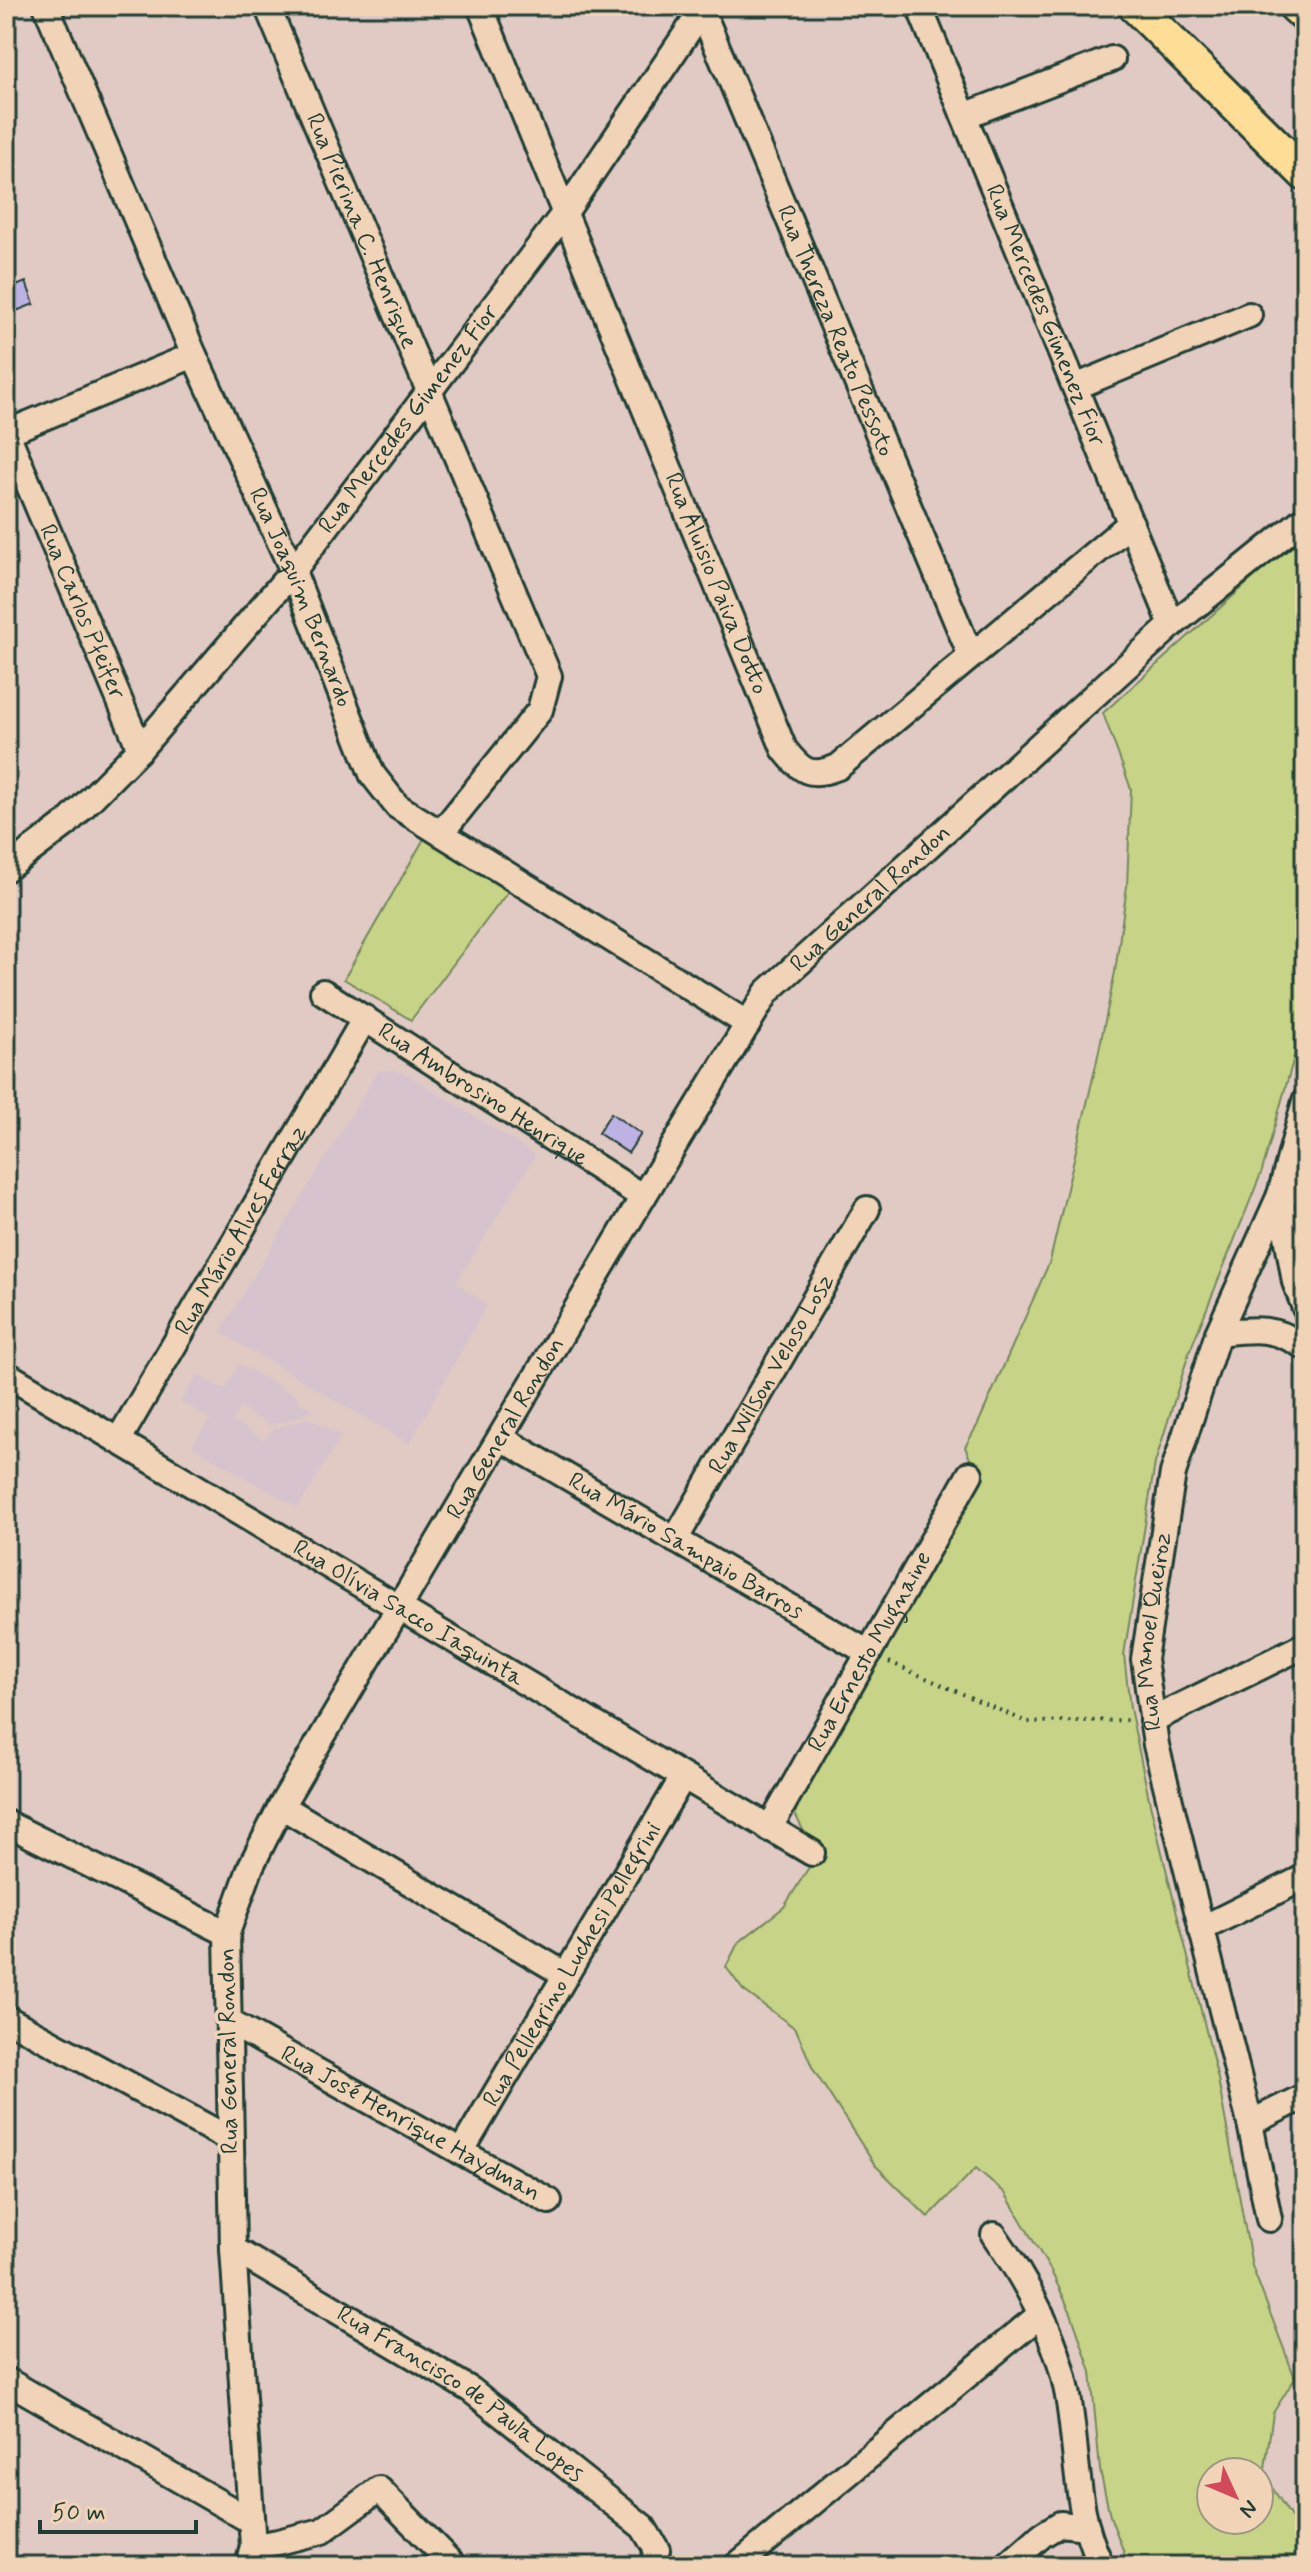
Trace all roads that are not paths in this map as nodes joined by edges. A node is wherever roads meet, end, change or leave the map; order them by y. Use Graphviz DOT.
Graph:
graph roads {
  1 [pos="46,6"];
  2 [pos="267,6"];
  3 [pos="480,6"];
  4 [pos="919,6"];
  5 [pos="1135,6"];
  6 [pos="1295,6"];
  7 [pos="703,8"];
  8 [pos="1305,15"];
  9 [pos="1112,59"];
  10 [pos="964,116"];
  11 [pos="1305,174"];
  12 [pos="566,211"];
  13 [pos="1249,315"];
  14 [pos="194,355"];
  15 [pos="1075,387"];
  16 [pos="431,390"];
  17 [pos="6,432"];
  18 [pos="1131,523"];
  19 [pos="1302,523"];
  20 [pos="293,571"];
  21 [pos="1172,625"];
  22 [pos="971,656"];
  23 [pos="140,749"];
  24 [pos="441,833"];
  25 [pos="6,869"];
  26 [pos="323,992"];
  27 [pos="365,1018"];
  28 [pos="748,1024"];
  29 [pos="1305,1101"];
  30 [pos="1305,1190"];
  31 [pos="1280,1195"];
  32 [pos="643,1197"];
  33 [pos="867,1209"];
  34 [pos="1305,1308"];
  35 [pos="1218,1333"];
  36 [pos="1305,1347"];
  37 [pos="6,1374"];
  38 [pos="501,1438"];
  39 [pos="118,1441"];
  40 [pos="970,1474"];
  41 [pos="675,1540"];
  42 [pos="399,1609"];
  43 [pos="1305,1645"];
  44 [pos="869,1653"];
  45 [pos="1152,1720"];
  46 [pos="683,1777"];
  47 [pos="281,1806"];
  48 [pos="6,1823"];
  49 [pos="769,1829"];
  50 [pos="812,1853"];
  51 [pos="1305,1877"];
  52 [pos="1201,1929"];
  53 [pos="227,1933"];
  54 [pos="566,1975"];
  55 [pos="6,2018"];
  56 [pos="229,2022"];
  57 [pos="1305,2096"];
  58 [pos="1250,2123"];
  59 [pos="231,2140"];
  60 [pos="461,2152"];
  61 [pos="549,2201"];
  62 [pos="1269,2219"];
  63 [pos="994,2235"];
  64 [pos="233,2249"];
  65 [pos="1041,2314"];
  66 [pos="6,2380"];
  67 [pos="1087,2527"];
  68 [pos="251,2544"];
  69 [pos="454,2566"];
  70 [pos="652,2566"];
  71 [pos="736,2566"];
  72 [pos="1007,2566"];
  73 [pos="1102,2566"];
  1 -- 14 [label="street, Rua Joaquim Bernardo"];
  2 -- 16 [label="street, Rua Pierina C. Henrique"];
  3 -- 12 [label="street, Rua Aluisio Paiva Dotto"];
  4 -- 10 [label="street, Rua Mercedes Gimenez Fior"];
  5 -- 11 [label="main road"];
  6 -- 8 [label="main road"];
  7 -- 12 [label="street, Rua Mercedes Gimenez Fior"];
  7 -- 22 [label="street, Rua Thereza Reato Pessoto"];
  9 -- 10 [label="street"];
  10 -- 15 [label="street, Rua Mercedes Gimenez Fior"];
  12 -- 16 [label="street, Rua Mercedes Gimenez Fior"];
  12 -- 22 [label="street, Rua Aluisio Paiva Dotto"];
  13 -- 15 [label="street"];
  14 -- 17 [label="street"];
  14 -- 20 [label="street, Rua Joaquim Bernardo"];
  15 -- 18 [label="street, Rua Mercedes Gimenez Fior"];
  16 -- 20 [label="street, Rua Mercedes Gimenez Fior"];
  16 -- 24 [label="street, Rua Pierina C. Henrique"];
  17 -- 23 [label="street, Rua Carlos Pfeifer"];
  18 -- 21 [label="street, Rua Mercedes Gimenez Fior"];
  18 -- 22 [label="street, Rua Aluisio Paiva Dotto"];
  19 -- 21 [label="street, Rua General Rondon"];
  20 -- 23 [label="street, Rua Mercedes Gimenez Fior"];
  20 -- 24 [label="street, Rua Joaquim Bernardo"];
  21 -- 28 [label="street, Rua General Rondon"];
  23 -- 25 [label="street, Rua Mercedes Gimenez Fior"];
  24 -- 28 [label="street, Rua Joaquim Bernardo"];
  26 -- 27 [label="street, Rua Ambrosino Henrique"];
  27 -- 32 [label="street, Rua Ambrosino Henrique"];
  27 -- 39 [label="street, Rua Mário Alves Ferraz"];
  28 -- 32 [label="street, Rua General Rondon"];
  29 -- 31 [label="street, Rua Manoel Queiroz"];
  30 -- 31 [label="street"];
  31 -- 34 [label="street"];
  31 -- 35 [label="street, Rua Manoel Queiroz"];
  32 -- 38 [label="street, Rua General Rondon"];
  33 -- 41 [label="street, Rua Wilson Veloso Losz"];
  35 -- 36 [label="street"];
  35 -- 45 [label="street, Rua Manoel Queiroz"];
  37 -- 39 [label="street, Rua Olívia Sacco Iaquinta"];
  38 -- 41 [label="street, Rua Mário Sampaio Barros"];
  38 -- 42 [label="street, Rua General Rondon"];
  39 -- 42 [label="street, Rua Olívia Sacco Iaquinta"];
  40 -- 44 [label="street, Rua Ernesto Mugnaine"];
  41 -- 44 [label="street, Rua Mário Sampaio Barros"];
  42 -- 46 [label="street, Rua Olívia Sacco Iaquinta"];
  42 -- 47 [label="street, Rua General Rondon"];
  43 -- 45 [label="street"];
  44 -- 49 [label="street, Rua Ernesto Mugnaine"];
  45 -- 52 [label="street, Rua Manoel Queiroz"];
  46 -- 49 [label="street, Rua Olívia Sacco Iaquinta"];
  46 -- 54 [label="street, Rua Pellegrino Luchesi Pellegrini"];
  47 -- 53 [label="street, Rua General Rondon"];
  47 -- 54 [label="street"];
  48 -- 53 [label="street"];
  49 -- 50 [label="street, Rua Olívia Sacco Iaquinta"];
  51 -- 52 [label="street"];
  52 -- 58 [label="street, Rua Manoel Queiroz"];
  53 -- 56 [label="street, Rua General Rondon"];
  54 -- 60 [label="street, Rua Pellegrino Luchesi Pellegrini"];
  55 -- 59 [label="street"];
  56 -- 59 [label="street, Rua General Rondon"];
  56 -- 60 [label="street, Rua José Henrique Haydman"];
  57 -- 58 [label="street"];
  58 -- 62 [label="street, Rua Manoel Queiroz"];
  59 -- 64 [label="street, Rua General Rondon"];
  60 -- 61 [label="street, Rua José Henrique Haydman"];
  63 -- 65 [label="street"];
  64 -- 68 [label="street, Rua General Rondon"];
  64 -- 70 [label="street, Rua Francisco de Paula Lopes"];
  65 -- 67 [label="street"];
  65 -- 71 [label="street"];
  66 -- 68 [label="street"];
  67 -- 72 [label="street"];
  67 -- 73 [label="street"];
  68 -- 69 [label="street"];
}
